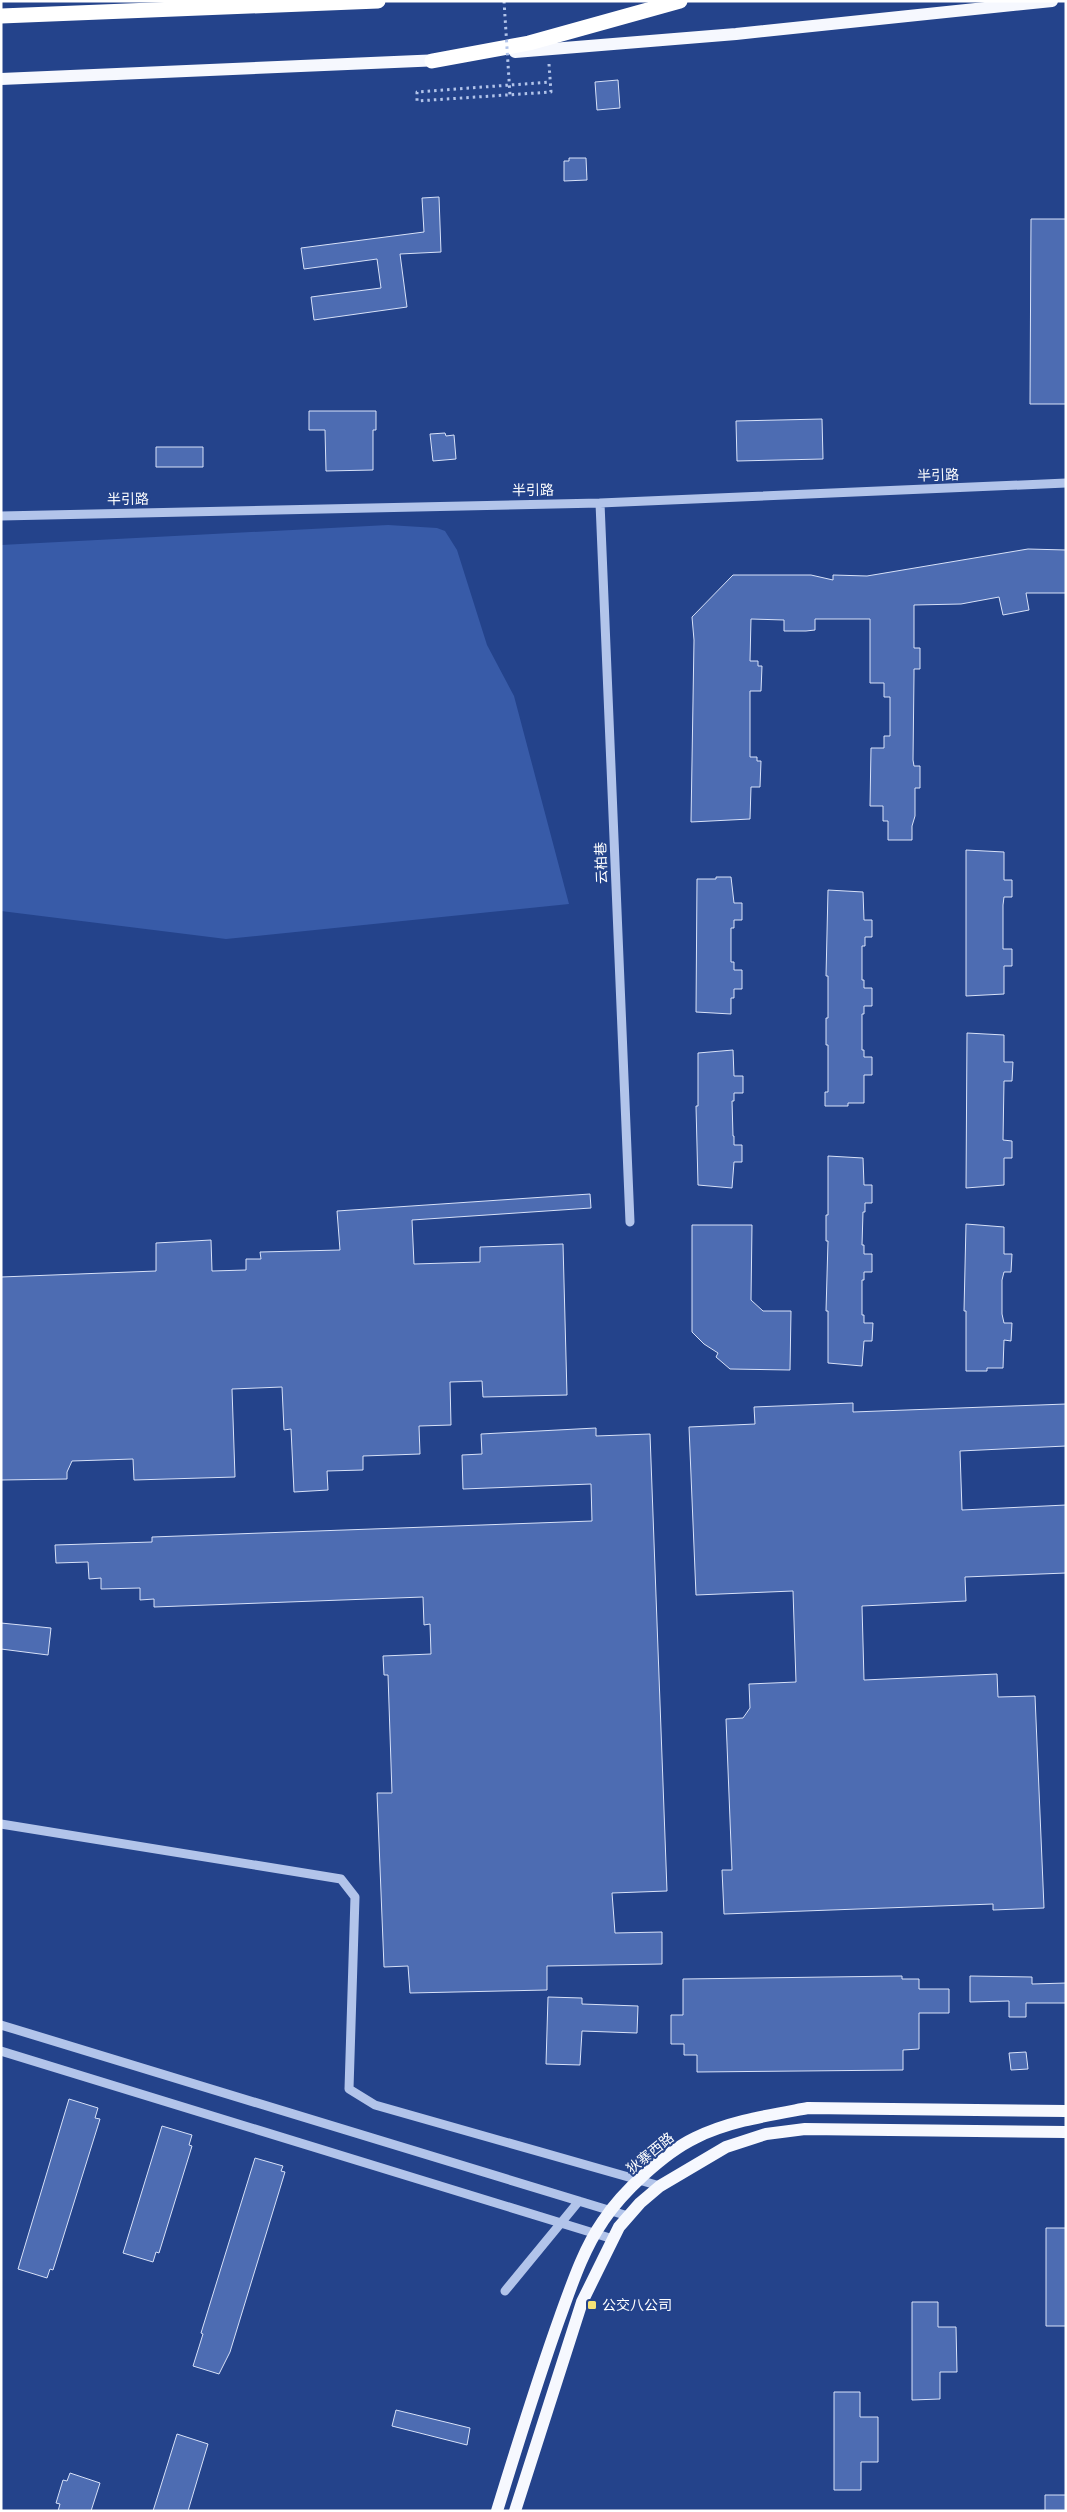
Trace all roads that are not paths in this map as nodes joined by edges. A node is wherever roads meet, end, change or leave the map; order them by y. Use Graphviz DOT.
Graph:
graph roads {
  1 [pos="378,1"];
  2 [pos="680,1"];
  3 [pos="1052,1"];
  4 [pos="1,16"];
  5 [pos="432,61"];
  6 [pos="1,79"];
  7 [pos="1066,483"];
  8 [pos="600,503"];
  9 [pos="1,516"];
  10 [pos="630,1222"];
  11 [pos="1,1824"];
  12 [pos="1,2025"];
  13 [pos="1,2051"];
  14 [pos="1066,2111"];
  15 [pos="1066,2132"];
  16 [pos="640,2180"];
  17 [pos="660,2186"];
  18 [pos="579,2201"];
  19 [pos="610,2211"];
  20 [pos="628,2216"];
  21 [pos="562,2223"];
  22 [pos="596,2233"];
  23 [pos="613,2238"];
  24 [pos="505,2291"];
  25 [pos="497,2511"];
  26 [pos="515,2511"];
  1 -- 4 [label="highway"];
  2 -- 5 [label="highway"];
  3 -- 5 [label="main road"];
  5 -- 6 [label="main road"];
  7 -- 8 [label="street, 半引路"];
  8 -- 9 [label="street, 半引路"];
  8 -- 10 [label="street, 云柏巷"];
  11 -- 16 [label="street"];
  12 -- 18 [label="street"];
  13 -- 21 [label="street"];
  14 -- 16 [label="main road, 狄寨西路"];
  15 -- 17 [label="main road"];
  16 -- 17 [label="street"];
  16 -- 19 [label="main road, 狄寨西路"];
  17 -- 20 [label="main road"];
  18 -- 19 [label="street"];
  18 -- 21 [label="street"];
  19 -- 20 [label="street"];
  19 -- 22 [label="main road, 狄寨西路"];
  20 -- 23 [label="main road"];
  21 -- 22 [label="street"];
  21 -- 24 [label="street"];
  22 -- 23 [label="street"];
  22 -- 25 [label="main road, 狄寨西路"];
  23 -- 26 [label="main road"];
}
